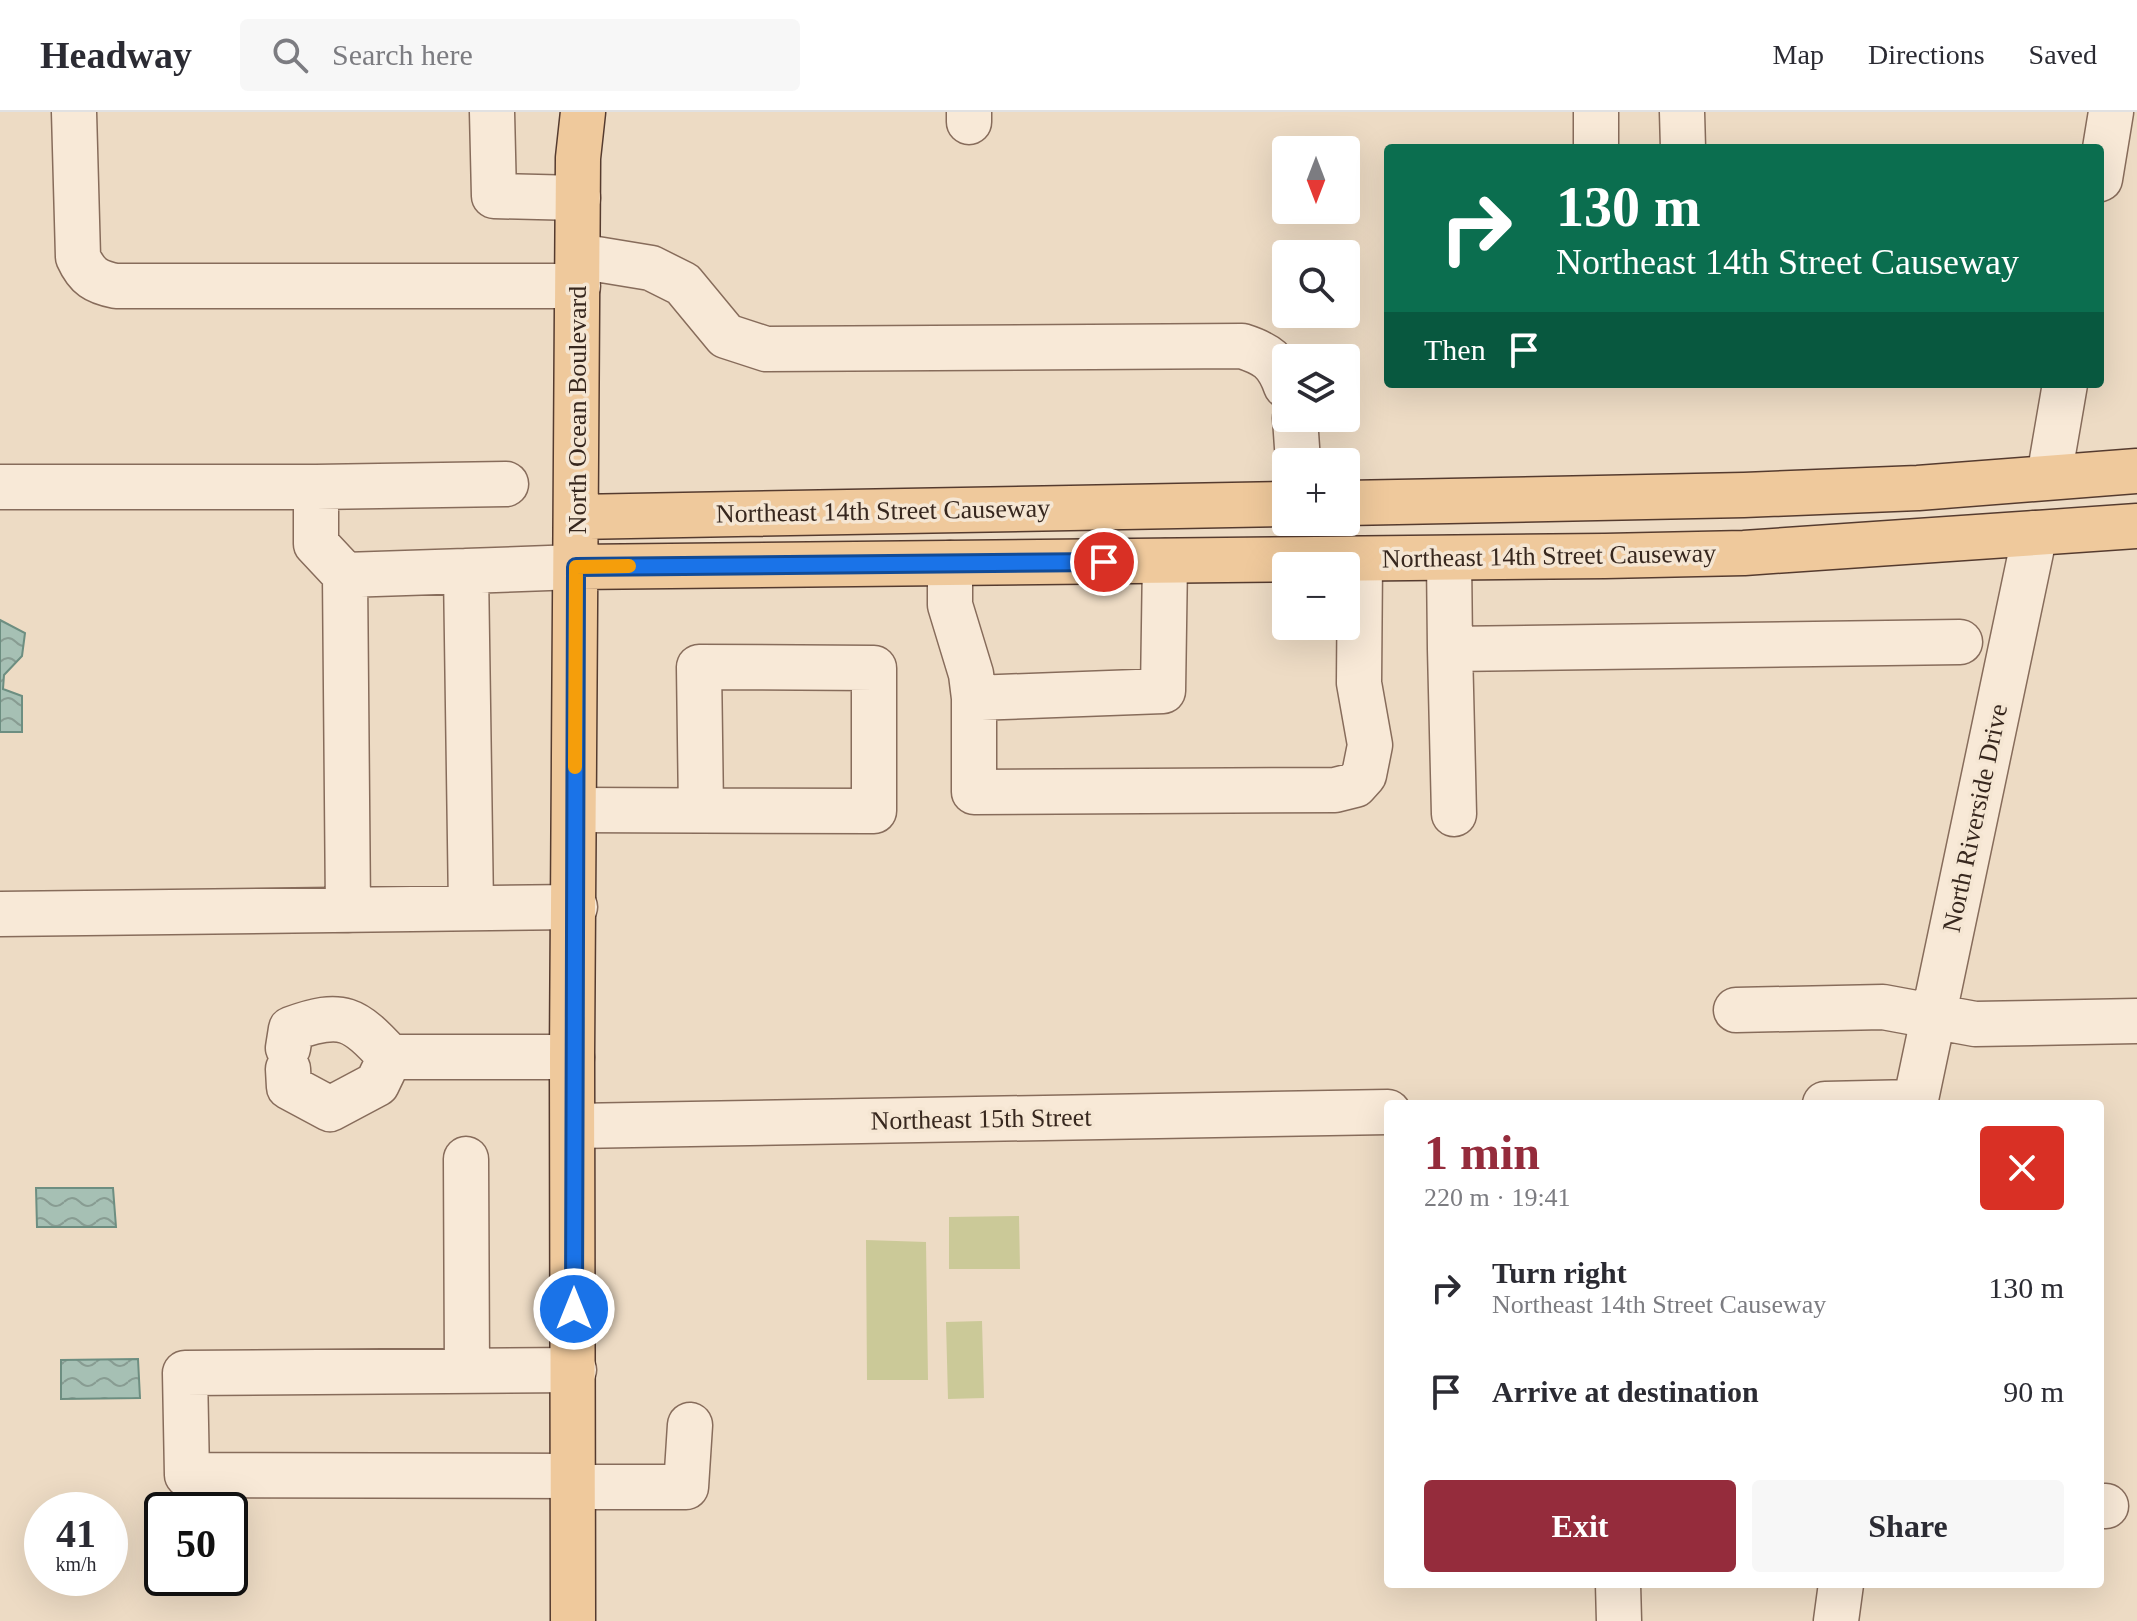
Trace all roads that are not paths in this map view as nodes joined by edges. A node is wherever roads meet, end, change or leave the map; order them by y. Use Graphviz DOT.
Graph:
graph roads {
  1 [pos="74,112"];
  2 [pos="492,112"];
  3 [pos="583,112"];
  4 [pos="1596,112"];
  5 [pos="1682,112"];
  6 [pos="2111,112"];
  7 [pos="1596,144"];
  8 [pos="1683,144"];
  9 [pos="2104,155"];
  10 [pos="578,198"];
  11 [pos="578,271"];
  12 [pos="1272,360"];
  13 [pos="2064,388"];
  14 [pos="2137,471"];
  15 [pos="2049,477"];
  16 [pos="506,484"];
  17 [pos="0,487"];
  18 [pos="316,487"];
  19 [pos="1360,503"];
  20 [pos="1272,504"];
  21 [pos="576,517"];
  22 [pos="2137,526"];
  23 [pos="2035,533"];
  24 [pos="1449,558"];
  25 [pos="1360,559"];
  26 [pos="1272,560"];
  27 [pos="1165,561"];
  28 [pos="950,563"];
  29 [pos="576,567"];
  30 [pos="466,571"];
  31 [pos="345,575"];
  32 [pos="1359,640"];
  33 [pos="1960,642"];
  34 [pos="1450,649"];
  35 [pos="974,698"];
  36 [pos="575,810"];
  37 [pos="701,810"];
  38 [pos="1454,814"];
  39 [pos="575,907"];
  40 [pos="471,908"];
  41 [pos="348,910"];
  42 [pos="0,914"];
  43 [pos="1736,1010"];
  44 [pos="1933,1016"];
  45 [pos="2137,1021"];
  46 [pos="390,1057"];
  47 [pos="572,1057"];
  48 [pos="1916,1100"];
  49 [pos="1384,1112"];
  50 [pos="574,1126"];
  51 [pos="466,1159"];
  52 [pos="574,1370"];
  53 [pos="467,1371"];
  54 [pos="690,1425"];
  55 [pos="574,1481"];
  56 [pos="1618,1588"];
  57 [pos="1840,1588"];
  58 [pos="573,1621"];
  59 [pos="1619,1621"];
  60 [pos="1836,1621"];
  1 -- 11 [label="street"];
  2 -- 10 [label="street"];
  3 -- 10 [label="main road, North Ocean Boulevard"];
  4 -- 7 [label="street"];
  5 -- 8 [label="street"];
  6 -- 9 [label="street"];
  10 -- 11 [label="main road, North Ocean Boulevard"];
  11 -- 12 [label="street"];
  11 -- 21 [label="main road, North Ocean Boulevard"];
  13 -- 15 [label="street"];
  14 -- 15 [label="main road"];
  15 -- 19 [label="main road"];
  16 -- 18 [label="street"];
  17 -- 18 [label="street"];
  18 -- 31 [label="street"];
  20 -- 21 [label="main road, Northeast 14th Street Causeway"];
  21 -- 29 [label="main road, North Ocean Boulevard"];
  22 -- 23 [label="main road, Northeast 14th Street Causeway"];
  23 -- 24 [label="main road, Northeast 14th Street Causeway"];
  23 -- 44 [label="street, North Riverside Drive"];
  24 -- 25 [label="main road, Northeast 14th Street Causeway"];
  24 -- 34 [label="street"];
  26 -- 27 [label="main road, Northeast 14th Street Causeway"];
  27 -- 28 [label="main road, Northeast 14th Street Causeway"];
  27 -- 35 [label="street"];
  28 -- 29 [label="main road, Northeast 14th Street Causeway"];
  28 -- 35 [label="street"];
  29 -- 30 [label="street"];
  29 -- 36 [label="main road, North Ocean Boulevard"];
  30 -- 31 [label="street"];
  30 -- 40 [label="street"];
  31 -- 41 [label="street"];
  32 -- 35 [label="street"];
  33 -- 34 [label="street"];
  34 -- 38 [label="street"];
  36 -- 37 [label="street"];
  36 -- 39 [label="main road, North Ocean Boulevard"];
  37 -- 37 [label="street"];
  39 -- 40 [label="street"];
  39 -- 47 [label="main road, North Ocean Boulevard"];
  40 -- 41 [label="street"];
  41 -- 42 [label="street"];
  43 -- 44 [label="street"];
  44 -- 45 [label="street"];
  44 -- 48 [label="street, North Riverside Drive"];
  46 -- 46 [label="street"];
  46 -- 47 [label="street"];
  47 -- 50 [label="main road, North Ocean Boulevard"];
  49 -- 50 [label="street, Northeast 15th Street"];
  50 -- 52 [label="main road, North Ocean Boulevard"];
  51 -- 53 [label="street"];
  52 -- 53 [label="street"];
  52 -- 55 [label="main road, North Ocean Boulevard"];
  53 -- 55 [label="street"];
  54 -- 55 [label="street"];
  55 -- 58 [label="main road, North Ocean Boulevard"];
  56 -- 59 [label="street"];
  57 -- 60 [label="street"];
}
